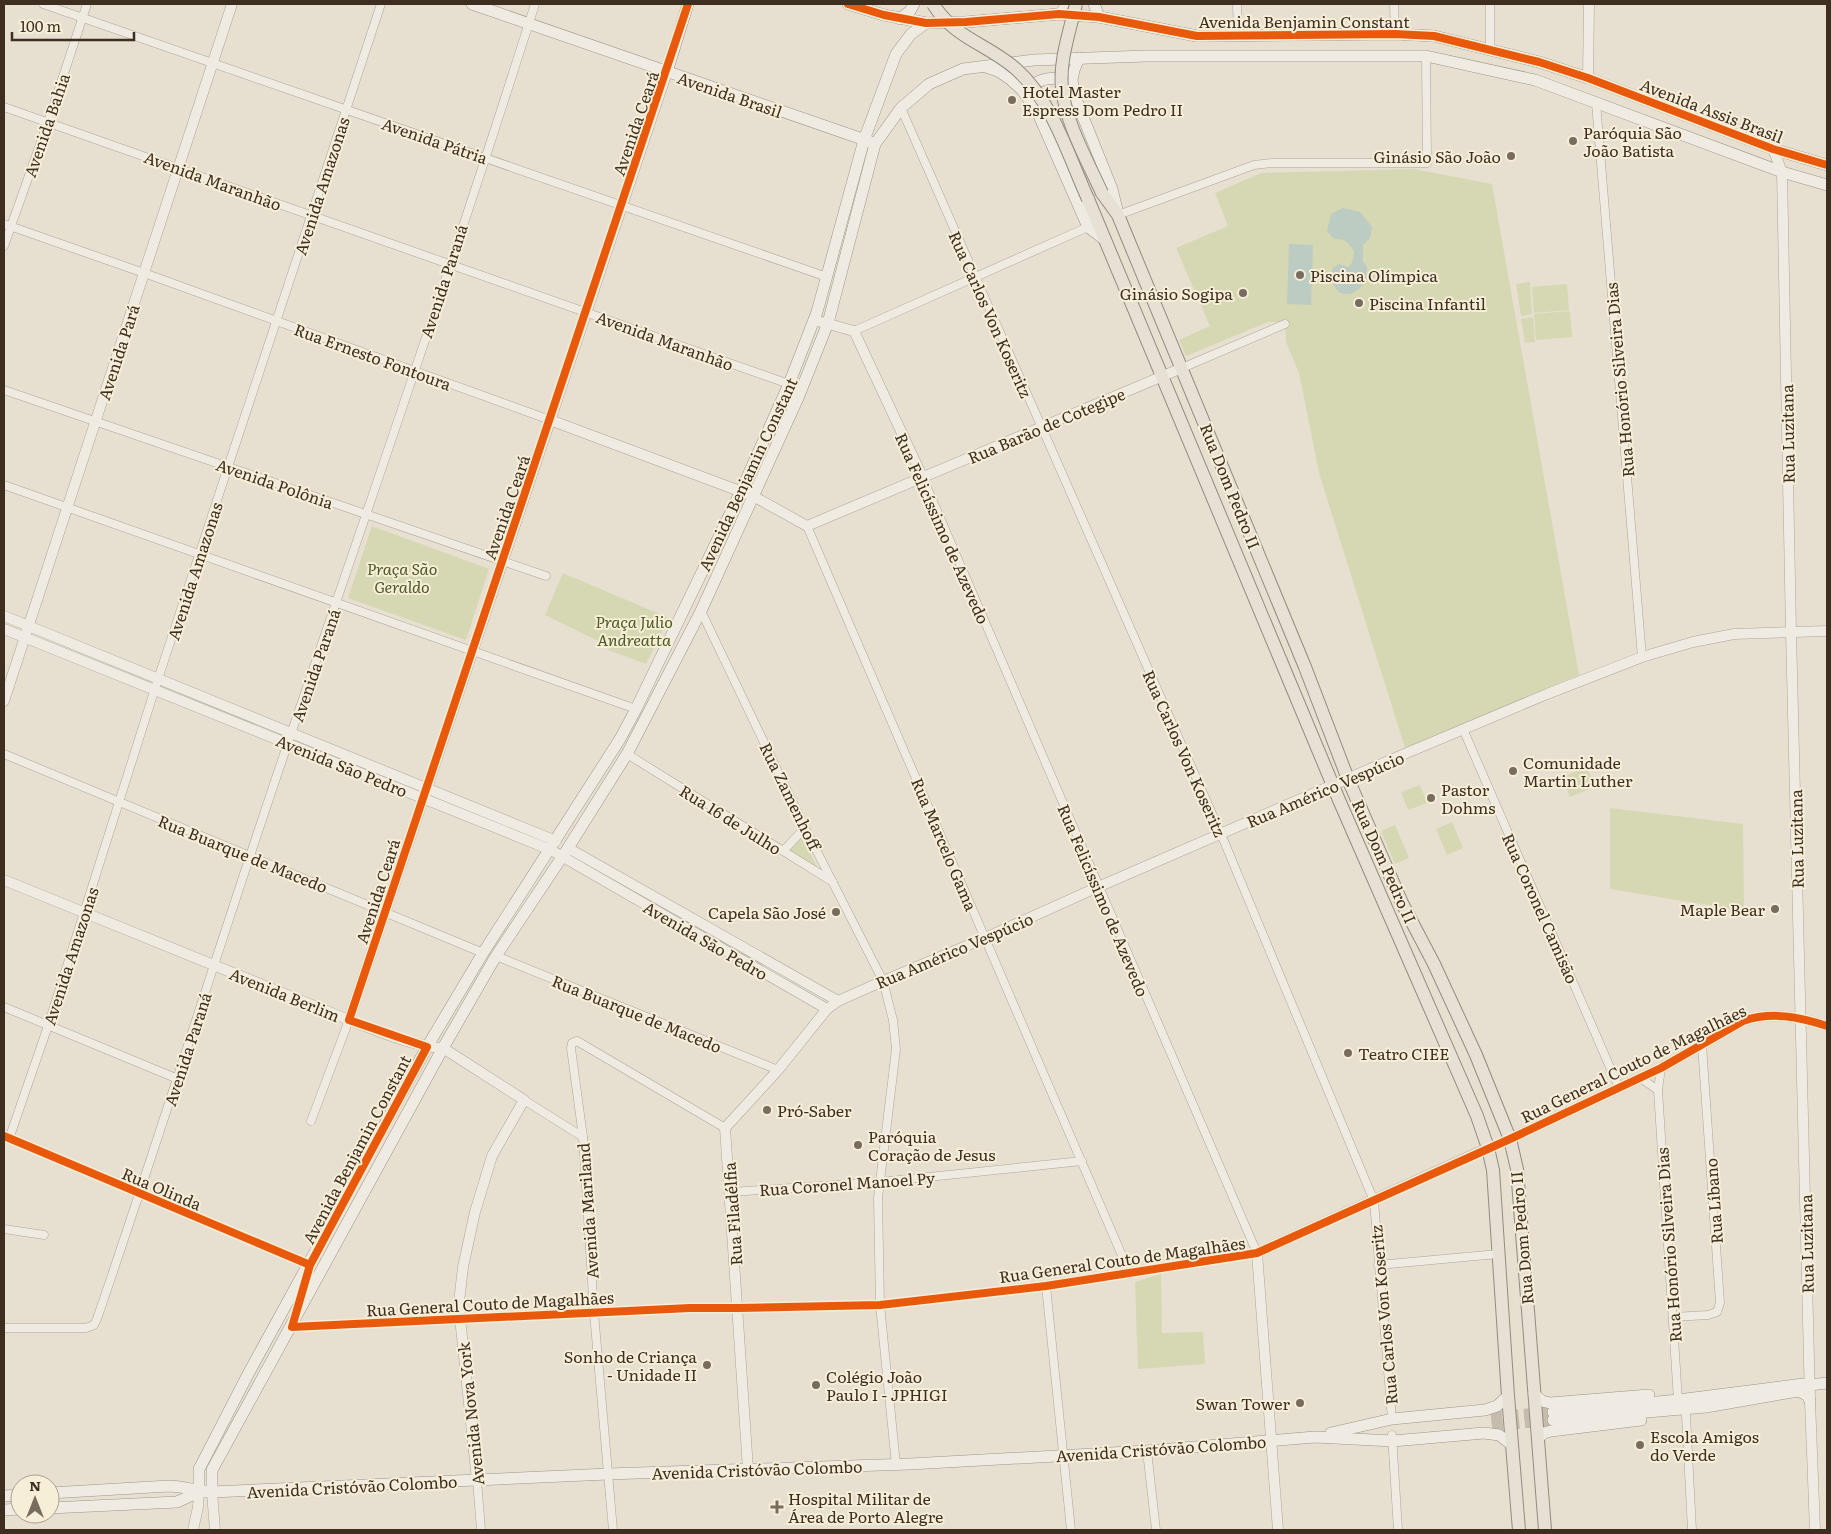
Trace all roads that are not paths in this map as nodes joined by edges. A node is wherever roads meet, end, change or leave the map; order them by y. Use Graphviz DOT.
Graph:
graph roads {
  1 [pos="43,4"];
  2 [pos="87,4"];
  3 [pos="232,4"];
  4 [pos="381,4"];
  5 [pos="472,4"];
  6 [pos="535,4"];
  7 [pos="688,4"];
  8 [pos="848,4"];
  9 [pos="914,4"];
  10 [pos="932,4"];
  11 [pos="1065,4"];
  12 [pos="1076,4"];
  13 [pos="1094,4"];
  14 [pos="1237,4"];
  15 [pos="1394,4"];
  16 [pos="1490,4"];
  17 [pos="1589,4"];
  18 [pos="1058,14"];
  19 [pos="82,17"];
  20 [pos="1099,17"];
  21 [pos="900,19"];
  22 [pos="926,23"];
  23 [pos="528,24"];
  24 [pos="1395,34"];
  25 [pos="1238,36"];
  26 [pos="1490,49"];
  27 [pos="1426,56"];
  28 [pos="1079,58"];
  29 [pos="213,63"];
  30 [pos="985,66"];
  31 [pos="666,72"];
  32 [pos="1588,78"];
  33 [pos="1072,80"];
  34 [pos="1023,92"];
  35 [pos="1596,103"];
  36 [pos="4,107"];
  37 [pos="901,108"];
  38 [pos="346,109"];
  39 [pos="48,122"];
  40 [pos="869,142"];
  41 [pos="1773,149"];
  42 [pos="484,157"];
  43 [pos="1827,165"];
  44 [pos="178,168"];
  45 [pos="1782,172"];
  46 [pos="1827,185"];
  47 [pos="622,205"];
  48 [pos="312,215"];
  49 [pos="1118,215"];
  50 [pos="7,225"];
  51 [pos="1088,227"];
  52 [pos="1105,240"];
  53 [pos="4,246"];
  54 [pos="449,265"];
  55 [pos="144,273"];
  56 [pos="827,276"];
  57 [pos="975,278"];
  58 [pos="586,312"];
  59 [pos="814,320"];
  60 [pos="276,321"];
  61 [pos="828,323"];
  62 [pos="1285,324"];
  63 [pos="854,330"];
  64 [pos="1182,368"];
  65 [pos="414,371"];
  66 [pos="1161,376"];
  67 [pos="789,384"];
  68 [pos="4,390"];
  69 [pos="550,420"];
  70 [pos="95,421"];
  71 [pos="1041,427"];
  72 [pos="228,467"];
  73 [pos="922,476"];
  74 [pos="4,485"];
  75 [pos="742,491"];
  76 [pos="753,496"];
  77 [pos="67,507"];
  78 [pos="366,514"];
  79 [pos="806,526"];
  80 [pos="199,554"];
  81 [pos="502,561"];
  82 [pos="546,576"];
  83 [pos="337,603"];
  84 [pos="701,611"];
  85 [pos="4,616"];
  86 [pos="28,626"];
  87 [pos="4,629"];
  88 [pos="1827,630"];
  89 [pos="1791,632"];
  90 [pos="25,637"];
  91 [pos="472,651"];
  92 [pos="1642,657"];
  93 [pos="158,679"];
  94 [pos="155,690"];
  95 [pos="4,701"];
  96 [pos="636,709"];
  97 [pos="1463,729"];
  98 [pos="289,738"];
  99 [pos="4,754"];
  100 [pos="627,754"];
  101 [pos="1348,779"];
  102 [pos="1333,785"];
  103 [pos="424,793"];
  104 [pos="119,802"];
  105 [pos="805,828"];
  106 [pos="1221,834"];
  107 [pos="554,845"];
  108 [pos="783,851"];
  109 [pos="565,852"];
  110 [pos="251,856"];
  111 [pos="4,880"];
  112 [pos="834,883"];
  113 [pos="1098,887"];
  114 [pos="642,896"];
  115 [pos="680,911"];
  116 [pos="83,912"];
  117 [pos="385,912"];
  118 [pos="674,921"];
  119 [pos="714,931"];
  120 [pos="985,938"];
  121 [pos="708,941"];
  122 [pos="483,952"];
  123 [pos="753,953"];
  124 [pos="496,956"];
  125 [pos="746,962"];
  126 [pos="215,966"];
  127 [pos="788,973"];
  128 [pos="883,981"];
  129 [pos="782,983"];
  130 [pos="838,1001"];
  131 [pos="4,1008"];
  132 [pos="827,1009"];
  133 [pos="1800,1018"];
  134 [pos="349,1020"];
  135 [pos="48,1026"];
  136 [pos="1827,1026"];
  137 [pos="1702,1045"];
  138 [pos="428,1047"];
  139 [pos="443,1048"];
  140 [pos="1661,1068"];
  141 [pos="778,1070"];
  142 [pos="178,1078"];
  143 [pos="1640,1078"];
  144 [pos="1619,1088"];
  145 [pos="1658,1090"];
  146 [pos="524,1100"];
  147 [pos="311,1121"];
  148 [pos="726,1128"];
  149 [pos="583,1137"];
  150 [pos="6,1138"];
  151 [pos="1510,1139"];
  152 [pos="1488,1148"];
  153 [pos="1082,1161"];
  154 [pos="880,1182"];
  155 [pos="731,1192"];
  156 [pos="140,1194"];
  157 [pos="1374,1200"];
  158 [pos="4,1229"];
  159 [pos="44,1235"];
  160 [pos="1256,1253"];
  161 [pos="1498,1254"];
  162 [pos="310,1265"];
  163 [pos="1378,1265"];
  164 [pos="1130,1274"];
  165 [pos="1046,1286"];
  166 [pos="880,1305"];
  167 [pos="690,1308"];
  168 [pos="738,1308"];
  169 [pos="594,1313"];
  170 [pos="1673,1317"];
  171 [pos="460,1318"];
  172 [pos="292,1327"];
  173 [pos="4,1328"];
  174 [pos="1827,1383"];
  175 [pos="1810,1385"];
  176 [pos="1798,1391"];
  177 [pos="1534,1394"];
  178 [pos="1508,1396"];
  179 [pos="1810,1400"];
  180 [pos="1682,1404"];
  181 [pos="1553,1416"];
  182 [pos="1392,1419"];
  183 [pos="1353,1433"];
  184 [pos="1392,1438"];
  185 [pos="1538,1438"];
  186 [pos="1271,1440"];
  187 [pos="1512,1445"];
  188 [pos="1147,1451"];
  189 [pos="1064,1455"];
  190 [pos="896,1465"];
  191 [pos="748,1469"];
  192 [pos="608,1474"];
  193 [pos="477,1480"];
  194 [pos="60,1492"];
  195 [pos="199,1492"];
  196 [pos="212,1492"];
  197 [pos="60,1508"];
  198 [pos="193,1530"];
  199 [pos="216,1530"];
  200 [pos="480,1530"];
  201 [pos="613,1530"];
  202 [pos="1071,1530"];
  203 [pos="1156,1530"];
  204 [pos="1278,1530"];
  205 [pos="1398,1530"];
  206 [pos="1519,1530"];
  207 [pos="1545,1530"];
  208 [pos="1692,1530"];
  209 [pos="1815,1530"];
  1 -- 19 [label="street, Avenida Pátria"];
  2 -- 19 [label="street, Avenida Bahia"];
  3 -- 29 [label="street, Avenida Pará"];
  4 -- 38 [label="street, Avenida Amazonas"];
  5 -- 23 [label="main road, Avenida Brasil"];
  6 -- 23 [label="street, Avenida Paraná"];
  7 -- 31 [label="main road, Avenida Ceará"];
  8 -- 21 [label="main road"];
  9 -- 21 [label="main road"];
  10 -- 52 [label="main road, Rua Dom Pedro II, bridge"];
  11 -- 18 [label="street"];
  12 -- 49 [label="main road, Rua Dom Pedro II, bridge"];
  13 -- 20 [label="main road"];
  14 -- 25 [label="street"];
  15 -- 24 [label="street"];
  16 -- 26 [label="street"];
  17 -- 32 [label="street"];
  18 -- 20 [label="main road, Avenida Benjamin Constant"];
  18 -- 22 [label="main road, Avenida Benjamin Constant"];
  19 -- 29 [label="street, Avenida Pátria"];
  19 -- 39 [label="street, Avenida Bahia"];
  20 -- 25 [label="main road, Avenida Benjamin Constant"];
  21 -- 22 [label="main road"];
  22 -- 40 [label="main road, Avenida Benjamin Constant"];
  23 -- 31 [label="main road, Avenida Brasil"];
  23 -- 42 [label="street, Avenida Paraná"];
  24 -- 25 [label="main road, Avenida Benjamin Constant"];
  24 -- 26 [label="main road, Avenida Benjamin Constant"];
  26 -- 32 [label="main road, Avenida Benjamin Constant"];
  27 -- 28 [label="main road, Avenida Benjamin Constant"];
  27 -- 35 [label="main road, Avenida Benjamin Constant"];
  27 -- 49 [label="street"];
  28 -- 30 [label="main road, Avenida Benjamin Constant"];
  28 -- 33 [label="main road, Rua Dom Pedro II"];
  29 -- 38 [label="street, Avenida Pátria"];
  29 -- 44 [label="street, Avenida Pará"];
  30 -- 34 [label="main road"];
  30 -- 37 [label="main road, Avenida Benjamin Constant"];
  31 -- 40 [label="main road, Avenida Brasil"];
  31 -- 47 [label="street, Avenida Ceará"];
  32 -- 41 [label="main road, Avenida Assis Brasil"];
  33 -- 34 [label="main road"];
  33 -- 49 [label="main road, Rua Dom Pedro II"];
  34 -- 51 [label="main road"];
  35 -- 45 [label="main road, Avenida Assis Brasil"];
  35 -- 92 [label="street, Rua Honório Silveira Dias"];
  36 -- 39 [label="street, Avenida Maranhão"];
  37 -- 40 [label="main road, Avenida Benjamin Constant"];
  37 -- 57 [label="street, Rua Carlos Von Koseritz"];
  38 -- 42 [label="street, Avenida Pátria"];
  38 -- 48 [label="street, Avenida Amazonas"];
  39 -- 44 [label="street, Avenida Maranhão"];
  39 -- 50 [label="street, Avenida Bahia"];
  40 -- 56 [label="main road, Avenida Benjamin Constant"];
  40 -- 61 [label="main road, Avenida Benjamin Constant"];
  41 -- 43 [label="main road, Avenida Assis Brasil"];
  41 -- 45 [label="street, Rua Luzitana"];
  42 -- 47 [label="street, Avenida Pátria"];
  42 -- 54 [label="street, Avenida Paraná"];
  44 -- 48 [label="street, Avenida Maranhão"];
  44 -- 55 [label="street, Avenida Pará"];
  45 -- 46 [label="main road, Avenida Assis Brasil"];
  45 -- 89 [label="street, Rua Luzitana"];
  47 -- 56 [label="street, Avenida Pátria"];
  47 -- 58 [label="street, Avenida Ceará"];
  48 -- 54 [label="street, Avenida Maranhão"];
  48 -- 60 [label="street, Avenida Amazonas"];
  49 -- 64 [label="main road, Rua Dom Pedro II"];
  50 -- 53 [label="street, Avenida Bahia"];
  50 -- 55 [label="street, Rua Ernesto Fontoura"];
  51 -- 52 [label="main road"];
  51 -- 57 [label="street"];
  52 -- 66 [label="main road, Rua Dom Pedro II"];
  54 -- 58 [label="street, Avenida Maranhão"];
  54 -- 65 [label="street, Avenida Paraná"];
  55 -- 60 [label="street, Rua Ernesto Fontoura"];
  55 -- 70 [label="street, Avenida Pará"];
  56 -- 59 [label="main road, Avenida Benjamin Constant"];
  57 -- 63 [label="street"];
  57 -- 71 [label="street, Rua Carlos Von Koseritz"];
  58 -- 67 [label="street, Avenida Maranhão"];
  58 -- 69 [label="street, Avenida Ceará"];
  59 -- 61 [label="street"];
  59 -- 67 [label="main road, Avenida Benjamin Constant"];
  60 -- 65 [label="street, Rua Ernesto Fontoura"];
  60 -- 72 [label="street, Avenida Amazonas"];
  61 -- 63 [label="street"];
  61 -- 76 [label="main road, Avenida Benjamin Constant"];
  62 -- 64 [label="street, Rua Barão de Cotegipe"];
  63 -- 73 [label="street, Rua Felicíssimo de Azevedo"];
  64 -- 66 [label="street, Rua Barão de Cotegipe"];
  64 -- 101 [label="main road, Rua Dom Pedro II"];
  65 -- 69 [label="street, Rua Ernesto Fontoura"];
  65 -- 78 [label="street, Avenida Paraná"];
  66 -- 71 [label="street, Rua Barão de Cotegipe"];
  66 -- 102 [label="main road, Rua Dom Pedro II"];
  67 -- 75 [label="main road, Avenida Benjamin Constant"];
  68 -- 70 [label="street, Avenida Polônia"];
  69 -- 75 [label="street, Rua Ernesto Fontoura"];
  69 -- 81 [label="street, Avenida Ceará"];
  70 -- 72 [label="street, Avenida Polônia"];
  70 -- 77 [label="street, Avenida Pará"];
  71 -- 73 [label="street, Rua Barão de Cotegipe"];
  71 -- 106 [label="street, Rua Carlos Von Koseritz"];
  72 -- 78 [label="street, Avenida Polônia"];
  72 -- 80 [label="street, Avenida Amazonas"];
  73 -- 79 [label="street, Rua Barão de Cotegipe"];
  73 -- 113 [label="street, Rua Felicíssimo de Azevedo"];
  74 -- 77 [label="street"];
  75 -- 76 [label="street, Rua Ernesto Fontoura"];
  75 -- 96 [label="main road, Avenida Benjamin Constant"];
  76 -- 79 [label="street"];
  76 -- 84 [label="main road, Avenida Benjamin Constant"];
  77 -- 80 [label="street"];
  77 -- 86 [label="street, Avenida Pará"];
  78 -- 81 [label="street, Avenida Polônia"];
  78 -- 83 [label="street, Avenida Paraná"];
  79 -- 120 [label="street, Rua Marcelo Gama"];
  80 -- 83 [label="street"];
  80 -- 93 [label="street, Avenida Amazonas"];
  81 -- 82 [label="street, Avenida Polônia"];
  81 -- 91 [label="street, Avenida Ceará"];
  83 -- 91 [label="street"];
  83 -- 98 [label="street, Avenida Paraná"];
  84 -- 100 [label="main road, Avenida Benjamin Constant"];
  84 -- 105 [label="street, Rua Zamenhoff"];
  85 -- 86 [label="street, Avenida São Pedro"];
  86 -- 90 [label="street, Avenida Pará"];
  86 -- 93 [label="street, Avenida São Pedro"];
  87 -- 90 [label="street, Avenida São Pedro"];
  88 -- 89 [label="street, Rua Américo Vespúcio"];
  89 -- 92 [label="street, Rua Américo Vespúcio"];
  89 -- 133 [label="street, Rua Luzitana"];
  90 -- 94 [label="street, Avenida São Pedro"];
  90 -- 95 [label="street, Avenida Pará"];
  91 -- 96 [label="street"];
  91 -- 103 [label="street, Avenida Ceará"];
  92 -- 97 [label="street, Rua Américo Vespúcio"];
  93 -- 94 [label="street, Avenida Amazonas"];
  93 -- 98 [label="street, Avenida São Pedro"];
  94 -- 98 [label="street, Avenida São Pedro"];
  94 -- 104 [label="street, Avenida Amazonas"];
  96 -- 107 [label="main road, Avenida Benjamin Constant"];
  97 -- 101 [label="street, Rua Américo Vespúcio"];
  97 -- 144 [label="street, Rua Coronel Camisão"];
  98 -- 103 [label="street, Avenida São Pedro"];
  98 -- 110 [label="street, Avenida Paraná"];
  99 -- 104 [label="street, Rua Buarque de Macedo"];
  100 -- 108 [label="street, Rua 16 de Julho"];
  100 -- 109 [label="main road, Avenida Benjamin Constant"];
  101 -- 102 [label="street, Rua Américo Vespúcio"];
  101 -- 151 [label="main road, Rua Dom Pedro II"];
  102 -- 106 [label="street, Rua Américo Vespúcio"];
  102 -- 152 [label="main road, Rua Dom Pedro II"];
  103 -- 107 [label="street, Avenida São Pedro"];
  103 -- 117 [label="street, Avenida Ceará"];
  104 -- 110 [label="street, Rua Buarque de Macedo"];
  104 -- 116 [label="street, Avenida Amazonas"];
  105 -- 108 [label="street"];
  105 -- 112 [label="street, Rua Zamenhoff"];
  106 -- 113 [label="street, Rua Américo Vespúcio"];
  106 -- 157 [label="street, Rua Carlos Von Koseritz"];
  107 -- 109 [label="street, Avenida São Pedro"];
  107 -- 122 [label="main road, Avenida Benjamin Constant"];
  108 -- 112 [label="street, Rua 16 de Julho"];
  109 -- 114 [label="street, Avenida São Pedro"];
  109 -- 124 [label="main road, Avenida Benjamin Constant"];
  110 -- 117 [label="street, Rua Buarque de Macedo"];
  110 -- 126 [label="street, Avenida Paraná"];
  111 -- 116 [label="street, Avenida Berlim"];
  112 -- 128 [label="street, Rua Zamenhoff"];
  113 -- 120 [label="street, Rua Américo Vespúcio"];
  113 -- 160 [label="street, Rua Felicíssimo de Azevedo"];
  114 -- 115 [label="street, Avenida São Pedro"];
  114 -- 118 [label="street, Avenida São Pedro"];
  115 -- 118 [label="street"];
  115 -- 119 [label="street, Avenida São Pedro"];
  116 -- 126 [label="street, Avenida Berlim"];
  116 -- 135 [label="street, Avenida Amazonas"];
  117 -- 122 [label="street, Rua Buarque de Macedo"];
  117 -- 134 [label="street, Avenida Ceará"];
  118 -- 121 [label="street, Avenida São Pedro"];
  119 -- 121 [label="street"];
  119 -- 123 [label="street, Avenida São Pedro"];
  120 -- 128 [label="street, Rua Américo Vespúcio"];
  120 -- 153 [label="street, Rua Marcelo Gama"];
  121 -- 125 [label="street, Avenida São Pedro"];
  122 -- 138 [label="main road, Avenida Benjamin Constant"];
  123 -- 125 [label="street"];
  123 -- 127 [label="street, Avenida São Pedro"];
  124 -- 139 [label="main road, Avenida Benjamin Constant"];
  124 -- 141 [label="street, Rua Buarque de Macedo"];
  125 -- 129 [label="street, Avenida São Pedro"];
  126 -- 134 [label="street, Avenida Berlim"];
  126 -- 142 [label="street, Avenida Paraná"];
  127 -- 129 [label="street"];
  127 -- 130 [label="street, Avenida São Pedro"];
  128 -- 130 [label="street, Rua Américo Vespúcio"];
  128 -- 154 [label="street, Rua Zamenhoff"];
  129 -- 132 [label="street, Avenida São Pedro"];
  130 -- 132 [label="street"];
  131 -- 135 [label="street"];
  132 -- 141 [label="street"];
  133 -- 136 [label="street, Rua General Couto de Magalhães"];
  133 -- 137 [label="street, Rua General Couto de Magalhães"];
  133 -- 175 [label="street, Rua Luzitana"];
  134 -- 138 [label="street, Avenida Berlim"];
  134 -- 147 [label="street, Avenida Ceará"];
  135 -- 142 [label="street"];
  135 -- 150 [label="street, Avenida Amazonas"];
  137 -- 140 [label="street, Rua General Couto de Magalhães"];
  137 -- 170 [label="street, Rua Líbano"];
  138 -- 139 [label="street, Avenida Berlim"];
  138 -- 162 [label="main road, Avenida Benjamin Constant"];
  139 -- 146 [label="street, Avenida Berlim"];
  139 -- 172 [label="main road, Avenida Benjamin Constant"];
  140 -- 143 [label="street, Rua General Couto de Magalhães"];
  140 -- 145 [label="street, Rua Honório Silveira Dias"];
  141 -- 148 [label="street"];
  142 -- 156 [label="street, Avenida Paraná"];
  143 -- 144 [label="street, Rua General Couto de Magalhães"];
  143 -- 145 [label="street"];
  144 -- 151 [label="street, Rua General Couto de Magalhães"];
  145 -- 170 [label="street, Rua Honório Silveira Dias"];
  146 -- 149 [label="street, Avenida Berlim"];
  146 -- 171 [label="street, Avenida Nova York"];
  148 -- 149 [label="street, Avenida Mariland"];
  148 -- 155 [label="street, Rua Filadélfia"];
  149 -- 169 [label="street, Avenida Mariland"];
  150 -- 156 [label="street, Rua Olinda"];
  151 -- 177 [label="main road, Rua Dom Pedro II"];
  152 -- 157 [label="street, Rua General Couto de Magalhães"];
  152 -- 161 [label="main road, Rua Dom Pedro II"];
  153 -- 154 [label="street, Rua Coronel Manoel Py"];
  153 -- 164 [label="street, Rua Marcelo Gama"];
  154 -- 155 [label="street, Rua Coronel Manoel Py"];
  154 -- 166 [label="street, Rua Zamenhoff"];
  155 -- 168 [label="street, Rua Filadélfia"];
  156 -- 162 [label="street, Rua Olinda"];
  156 -- 173 [label="street, Avenida Paraná"];
  157 -- 160 [label="street, Rua General Couto de Magalhães"];
  157 -- 163 [label="street, Rua Carlos Von Koseritz"];
  158 -- 159 [label="street"];
  160 -- 164 [label="street, Rua General Couto de Magalhães"];
  160 -- 186 [label="street, Rua Felicíssimo de Azevedo"];
  161 -- 163 [label="street"];
  161 -- 178 [label="main road, Rua Dom Pedro II"];
  162 -- 195 [label="main road, Avenida Benjamin Constant"];
  163 -- 182 [label="street, Rua Carlos Von Koseritz"];
  164 -- 165 [label="street, Rua General Couto de Magalhães"];
  165 -- 166 [label="street, Rua General Couto de Magalhães"];
  165 -- 189 [label="street"];
  166 -- 168 [label="street, Rua General Couto de Magalhães"];
  166 -- 190 [label="street, Rua Zamenhoff"];
  167 -- 169 [label="street, Rua General Couto de Magalhães"];
  168 -- 191 [label="street, Rua Filadélfia"];
  169 -- 171 [label="street, Rua General Couto de Magalhães"];
  169 -- 192 [label="street, Avenida Mariland"];
  170 -- 180 [label="street, Rua Honório Silveira Dias"];
  171 -- 172 [label="street, Rua General Couto de Magalhães"];
  171 -- 193 [label="street, Avenida Nova York"];
  172 -- 196 [label="main road, Avenida Benjamin Constant"];
  174 -- 175 [label="main road"];
  175 -- 176 [label="main road"];
  175 -- 179 [label="street, Rua Luzitana"];
  175 -- 180 [label="main road"];
  176 -- 179 [label="main road"];
  176 -- 180 [label="main road"];
  177 -- 180 [label="main road"];
  177 -- 185 [label="main road, Rua Dom Pedro II"];
  178 -- 182 [label="main road, Avenida Cristóvão Colombo"];
  178 -- 187 [label="main road, Rua Dom Pedro II"];
  179 -- 209 [label="street, Rua Luzitana"];
  180 -- 181 [label="main road"];
  180 -- 185 [label="main road"];
  180 -- 208 [label="street, Rua Honório Silveira Dias"];
  182 -- 183 [label="main road, Avenida Cristóvão Colombo"];
  183 -- 184 [label="main road"];
  183 -- 184 [label="main road"];
  183 -- 186 [label="main road, Avenida Cristóvão Colombo"];
  184 -- 187 [label="main road"];
  184 -- 205 [label="street"];
  185 -- 207 [label="main road, Rua Dom Pedro II"];
  186 -- 188 [label="main road, Avenida Cristóvão Colombo"];
  186 -- 204 [label="street, Rua Felicíssimo de Azevedo"];
  187 -- 206 [label="main road, Rua Dom Pedro II"];
  188 -- 189 [label="main road, Avenida Cristóvão Colombo"];
  188 -- 203 [label="street"];
  189 -- 190 [label="main road, Avenida Cristóvão Colombo"];
  189 -- 202 [label="street"];
  190 -- 191 [label="main road, Avenida Cristóvão Colombo"];
  191 -- 192 [label="main road, Avenida Cristóvão Colombo"];
  192 -- 193 [label="main road, Avenida Cristóvão Colombo"];
  192 -- 201 [label="street, Avenida Mariland"];
  193 -- 196 [label="main road, Avenida Cristóvão Colombo"];
  193 -- 200 [label="street, Avenida Nova York"];
  194 -- 195 [label="main road, Avenida Cristóvão Colombo"];
  195 -- 196 [label="main road, Avenida Cristóvão Colombo"];
  195 -- 197 [label="main road, Avenida Cristóvão Colombo"];
  195 -- 198 [label="street"];
  196 -- 199 [label="street"];
}
